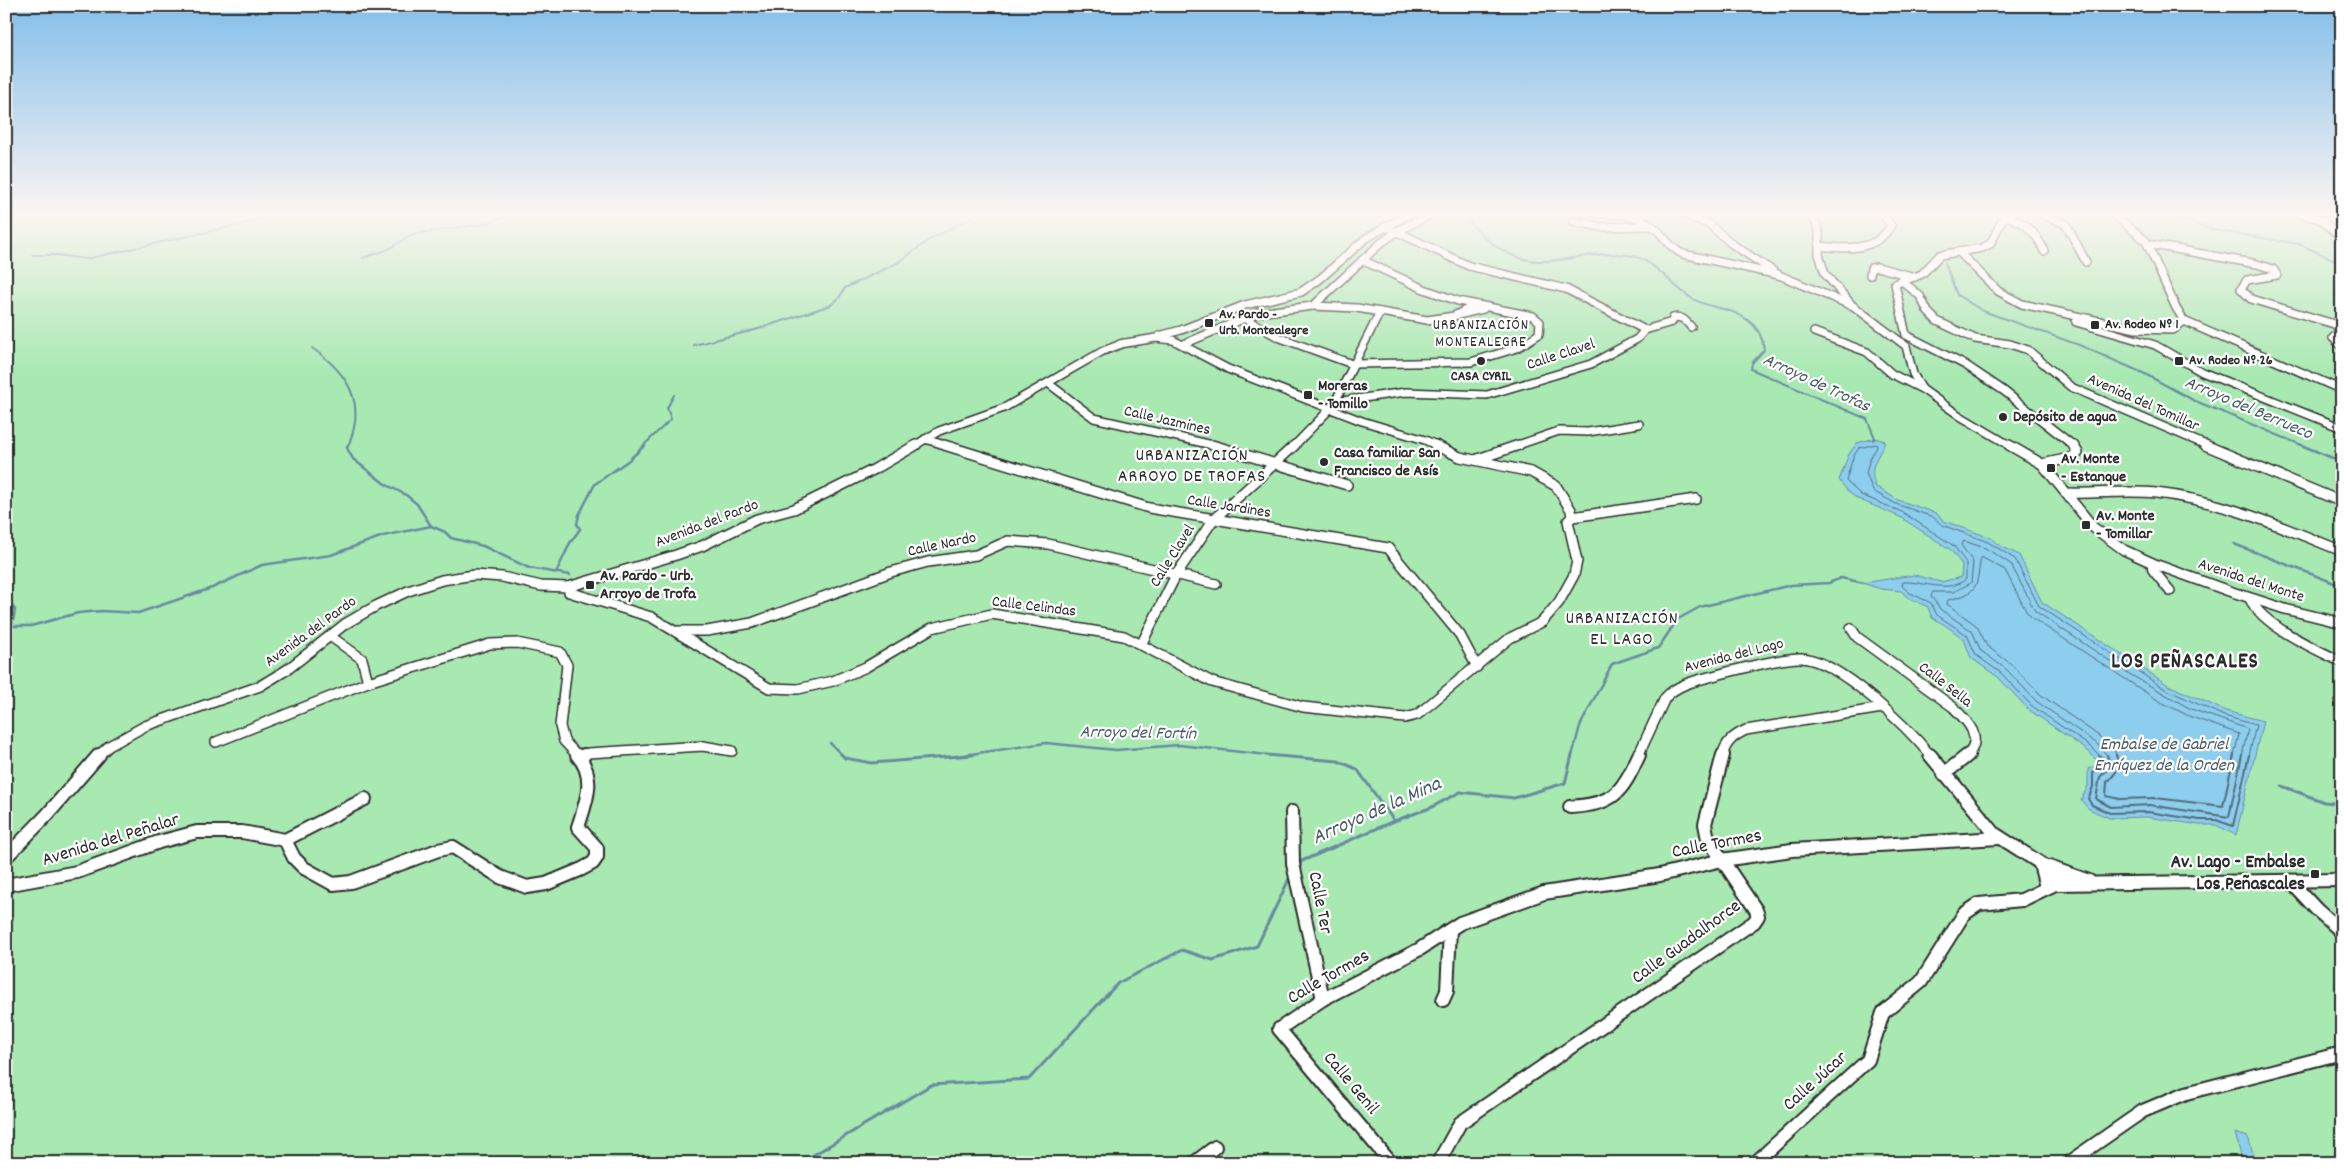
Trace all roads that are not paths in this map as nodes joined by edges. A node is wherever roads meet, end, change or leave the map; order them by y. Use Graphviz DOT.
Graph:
graph roads {
  1 [pos="1334,268"];
  2 [pos="1354,268"];
  3 [pos="1378,268"];
  4 [pos="1476,268"];
  5 [pos="1745,268"];
  6 [pos="1768,268"];
  7 [pos="1822,268"];
  8 [pos="1874,268"];
  9 [pos="1879,268"];
  10 [pos="1928,268"];
  11 [pos="1974,268"];
  12 [pos="2158,268"];
  13 [pos="2268,268"];
  14 [pos="1779,275"];
  15 [pos="1870,275"];
  16 [pos="1915,277"];
  17 [pos="1901,280"];
  18 [pos="2022,304"];
  19 [pos="1475,305"];
  20 [pos="1313,306"];
  21 [pos="1852,306"];
  22 [pos="1485,307"];
  23 [pos="2044,309"];
  24 [pos="1380,312"];
  25 [pos="2050,314"];
  26 [pos="1454,316"];
  27 [pos="1244,318"];
  28 [pos="2184,321"];
  29 [pos="1691,327"];
  30 [pos="1189,328"];
  31 [pos="1645,330"];
  32 [pos="1814,332"];
  33 [pos="1176,339"];
  34 [pos="1906,340"];
  35 [pos="2342,346"];
  36 [pos="1352,364"];
  37 [pos="1906,382"];
  38 [pos="1916,382"];
  39 [pos="1048,383"];
  40 [pos="1922,389"];
  41 [pos="2342,390"];
  42 [pos="1332,406"];
  43 [pos="1639,424"];
  44 [pos="2342,428"];
  45 [pos="925,440"];
  46 [pos="1473,460"];
  47 [pos="1277,463"];
  48 [pos="2042,464"];
  49 [pos="1347,485"];
  50 [pos="2068,493"];
  51 [pos="1696,499"];
  52 [pos="2342,502"];
  53 [pos="1572,517"];
  54 [pos="1213,520"];
  55 [pos="2342,551"];
  56 [pos="2152,563"];
  57 [pos="1176,575"];
  58 [pos="1216,584"];
  59 [pos="568,587"];
  60 [pos="2170,591"];
  61 [pos="2250,599"];
  62 [pos="2342,622"];
  63 [pos="1851,628"];
  64 [pos="678,631"];
  65 [pos="330,636"];
  66 [pos="1141,645"];
  67 [pos="2342,662"];
  68 [pos="1477,667"];
  69 [pos="368,682"];
  70 [pos="1882,708"];
  71 [pos="216,742"];
  72 [pos="732,751"];
  73 [pos="580,757"];
  74 [pos="1944,774"];
  75 [pos="366,799"];
  76 [pos="1570,807"];
  77 [pos="1292,812"];
  78 [pos="1999,838"];
  79 [pos="285,840"];
  80 [pos="6,857"];
  81 [pos="1722,860"];
  82 [pos="2040,863"];
  83 [pos="2342,880"];
  84 [pos="2291,882"];
  85 [pos="2095,883"];
  86 [pos="2065,884"];
  87 [pos="6,885"];
  88 [pos="2046,887"];
  89 [pos="1450,930"];
  90 [pos="2342,932"];
  91 [pos="1323,999"];
  92 [pos="1443,1000"];
  93 [pos="1279,1029"];
  94 [pos="2342,1053"];
  95 [pos="1215,1147"];
  96 [pos="1194,1163"];
  97 [pos="1391,1163"];
  98 [pos="1438,1163"];
  99 [pos="1755,1163"];
  100 [pos="2068,1163"];
  1 -- 30 [label="street"];
  2 -- 20 [label="street"];
  3 -- 19 [label="street"];
  4 -- 31 [label="street"];
  5 -- 14 [label="street"];
  6 -- 14 [label="street"];
  7 -- 21 [label="street"];
  8 -- 15 [label="street"];
  9 -- 16 [label="street"];
  10 -- 16 [label="street"];
  11 -- 18 [label="street"];
  12 -- 28 [label="street"];
  13 -- 35 [label="street"];
  14 -- 21 [label="street"];
  16 -- 17 [label="street"];
  17 -- 34 [label="street"];
  17 -- 52 [label="street, Avenida del Tomillar"];
  18 -- 23 [label="street"];
  18 -- 25 [label="street"];
  19 -- 22 [label="street"];
  19 -- 26 [label="street"];
  20 -- 24 [label="street"];
  20 -- 27 [label="street"];
  21 -- 34 [label="street"];
  22 -- 26 [label="street"];
  22 -- 36 [label="street"];
  23 -- 25 [label="street"];
  23 -- 28 [label="street"];
  24 -- 26 [label="street"];
  24 -- 36 [label="street"];
  25 -- 44 [label="street"];
  27 -- 33 [label="street"];
  27 -- 36 [label="street"];
  28 -- 41 [label="street"];
  29 -- 31 [label="street, Calle Clavel"];
  30 -- 33 [label="street"];
  30 -- 33 [label="street"];
  31 -- 42 [label="street, Calle Clavel"];
  32 -- 37 [label="street"];
  33 -- 39 [label="street, Avenida del Pardo"];
  33 -- 42 [label="street"];
  34 -- 38 [label="street, Avenida del Monte"];
  34 -- 48 [label="street"];
  36 -- 42 [label="street"];
  37 -- 38 [label="street"];
  37 -- 40 [label="street"];
  38 -- 40 [label="street, Avenida del Monte"];
  39 -- 45 [label="street, Avenida del Pardo"];
  39 -- 47 [label="street, Calle Jazmines"];
  40 -- 48 [label="street, Avenida del Monte"];
  42 -- 46 [label="street"];
  42 -- 47 [label="street, Calle Clavel"];
  43 -- 46 [label="street"];
  45 -- 54 [label="street, Calle Jardines"];
  45 -- 59 [label="street, Avenida del Pardo"];
  46 -- 53 [label="street"];
  47 -- 49 [label="street, Calle Jazmines"];
  47 -- 54 [label="street, Calle Clavel"];
  48 -- 50 [label="street, Avenida del Monte"];
  50 -- 55 [label="street"];
  50 -- 56 [label="street, Avenida del Monte"];
  51 -- 53 [label="street"];
  53 -- 68 [label="street, Calle Celindas"];
  54 -- 57 [label="street, Calle Clavel"];
  54 -- 68 [label="street, Calle Jardines"];
  56 -- 60 [label="street"];
  56 -- 61 [label="street, Avenida del Monte"];
  57 -- 58 [label="street, Calle Nardo"];
  57 -- 64 [label="street, Calle Nardo"];
  57 -- 66 [label="street, Calle Clavel"];
  59 -- 64 [label="street, Calle Celindas"];
  59 -- 65 [label="street, Avenida del Pardo"];
  61 -- 62 [label="street, Avenida del Monte"];
  61 -- 67 [label="street"];
  63 -- 74 [label="street, Calle Sella"];
  64 -- 66 [label="street, Calle Celindas"];
  65 -- 69 [label="street"];
  65 -- 80 [label="street, Avenida del Pardo"];
  66 -- 68 [label="street, Calle Celindas"];
  69 -- 71 [label="street"];
  69 -- 73 [label="street"];
  70 -- 74 [label="street, Avenida del Lago"];
  70 -- 76 [label="street, Avenida del Lago"];
  70 -- 81 [label="street, Calle Guadalhorce"];
  72 -- 73 [label="street"];
  73 -- 79 [label="street"];
  74 -- 78 [label="street, Avenida del Lago"];
  75 -- 79 [label="street"];
  77 -- 91 [label="street, Calle Ter"];
  78 -- 81 [label="street, Calle Tormes"];
  78 -- 82 [label="street, Avenida del Lago"];
  79 -- 87 [label="street, Avenida del Peñalar"];
  81 -- 89 [label="street, Calle Tormes"];
  81 -- 98 [label="street, Calle Guadalhorce"];
  82 -- 85 [label="street, Avenida del Lago"];
  82 -- 86 [label="street, Avenida del Lago"];
  82 -- 88 [label="street"];
  83 -- 84 [label="street, Avenida del Lago"];
  84 -- 85 [label="street, Avenida del Lago"];
  84 -- 90 [label="street"];
  85 -- 86 [label="street, Avenida del Lago"];
  86 -- 88 [label="street, Calle Júcar"];
  88 -- 99 [label="street, Calle Júcar"];
  89 -- 91 [label="street, Calle Tormes"];
  89 -- 92 [label="street"];
  91 -- 93 [label="street, Calle Tormes"];
  93 -- 97 [label="street, Calle Genil"];
  94 -- 100 [label="street"];
  95 -- 96 [label="street"];
}
